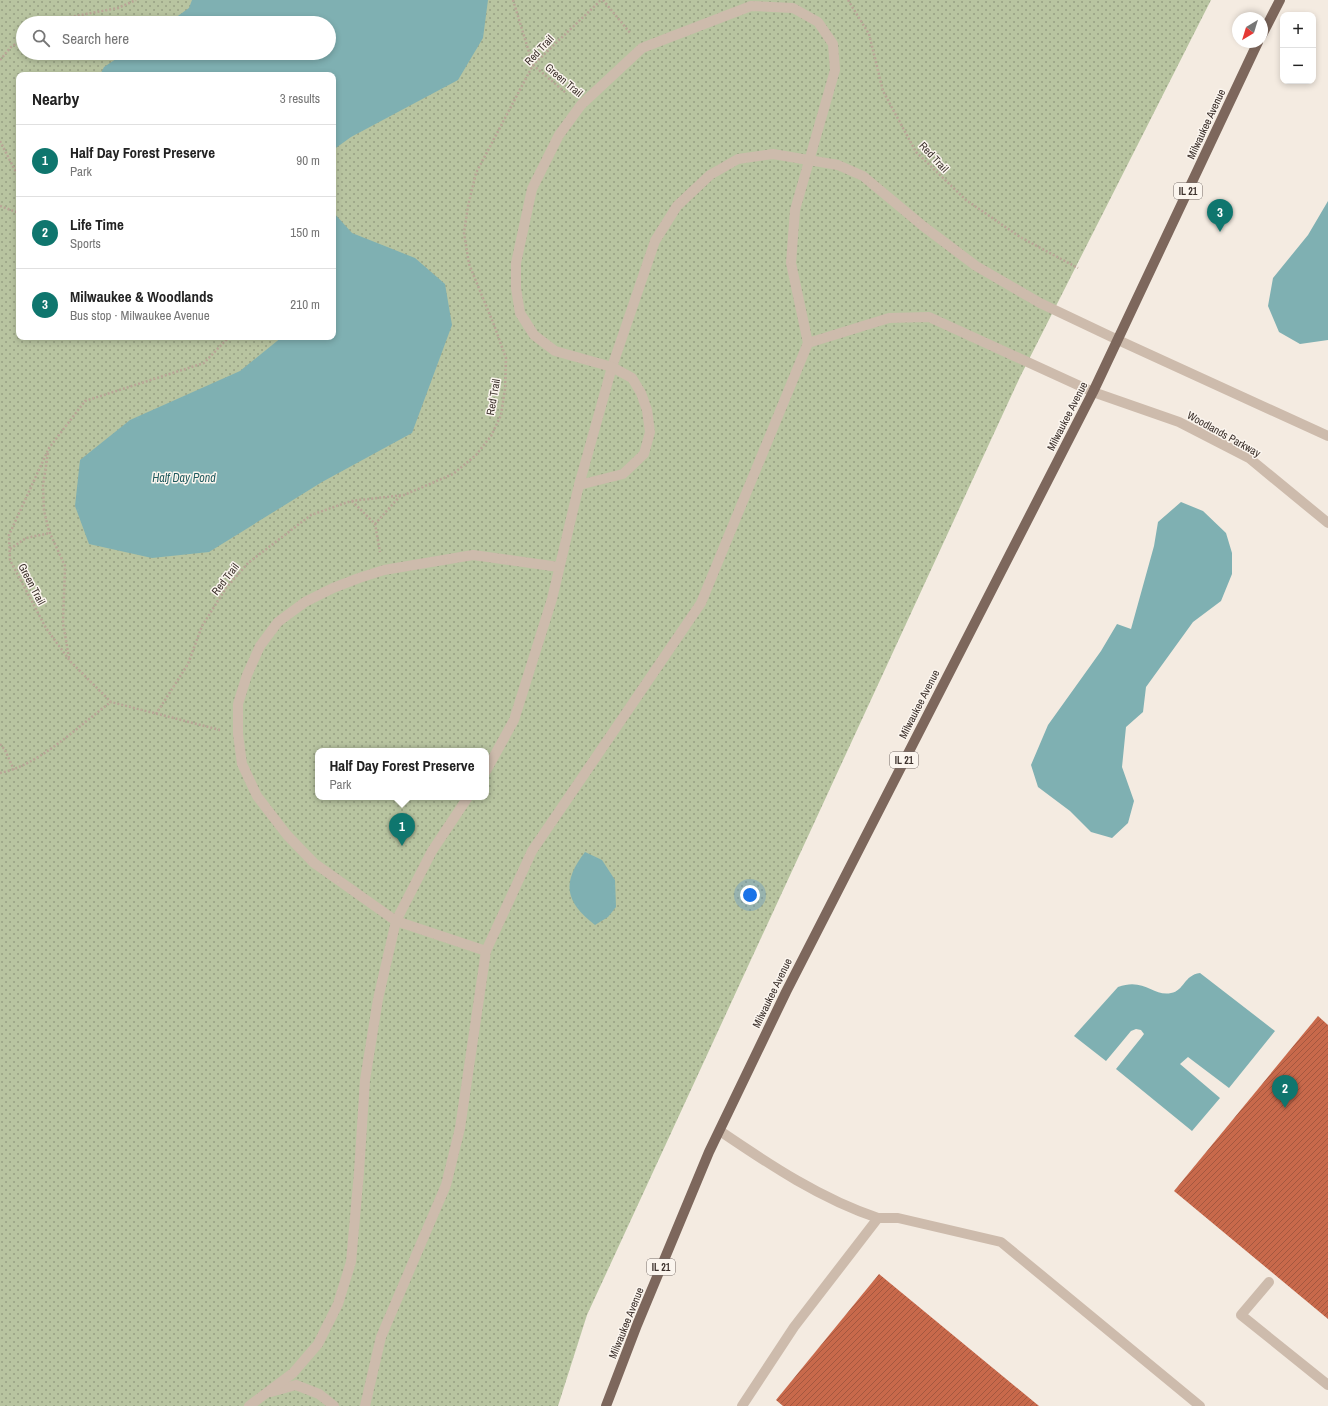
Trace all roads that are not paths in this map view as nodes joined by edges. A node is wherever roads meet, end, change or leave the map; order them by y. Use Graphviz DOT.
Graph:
graph roads {
  1 [pos="1280,0"];
  2 [pos="1268,23"];
  3 [pos="1255,48"];
  4 [pos="809,161"];
  5 [pos="1118,340"];
  6 [pos="808,344"];
  7 [pos="612,367"];
  8 [pos="1093,392"];
  9 [pos="1328,436"];
  10 [pos="579,485"];
  11 [pos="1328,524"];
  12 [pos="559,567"];
  13 [pos="489,766"];
  14 [pos="466,800"];
  15 [pos="396,921"];
  16 [pos="486,951"];
  17 [pos="720,1131"];
  18 [pos="878,1218"];
  19 [pos="1269,1282"];
  20 [pos="1328,1385"];
  21 [pos="265,1394"];
  22 [pos="249,1406"];
  23 [pos="334,1406"];
  24 [pos="365,1406"];
  25 [pos="606,1406"];
  26 [pos="742,1406"];
  27 [pos="1200,1406"];
  1 -- 2 [label="main road"];
  3 -- 5 [label="main road, Milwaukee Avenue / IL 21"];
  4 -- 5 [label="street"];
  4 -- 6 [label="street"];
  4 -- 7 [label="street"];
  4 -- 7 [label="street"];
  5 -- 8 [label="main road, Milwaukee Avenue / IL 21"];
  5 -- 9 [label="street"];
  6 -- 8 [label="street, Woodlands Parkway"];
  6 -- 16 [label="street"];
  7 -- 10 [label="street"];
  7 -- 10 [label="street"];
  8 -- 11 [label="street, Woodlands Parkway"];
  8 -- 17 [label="main road, Milwaukee Avenue / IL 21"];
  10 -- 12 [label="street"];
  12 -- 13 [label="street"];
  12 -- 15 [label="street"];
  14 -- 15 [label="street"];
  15 -- 16 [label="street"];
  15 -- 21 [label="street"];
  16 -- 24 [label="street"];
  17 -- 18 [label="street"];
  17 -- 25 [label="main road, Milwaukee Avenue / IL 21"];
  18 -- 26 [label="street"];
  18 -- 27 [label="street"];
  19 -- 20 [label="street"];
  21 -- 22 [label="street"];
  21 -- 23 [label="street"];
}
